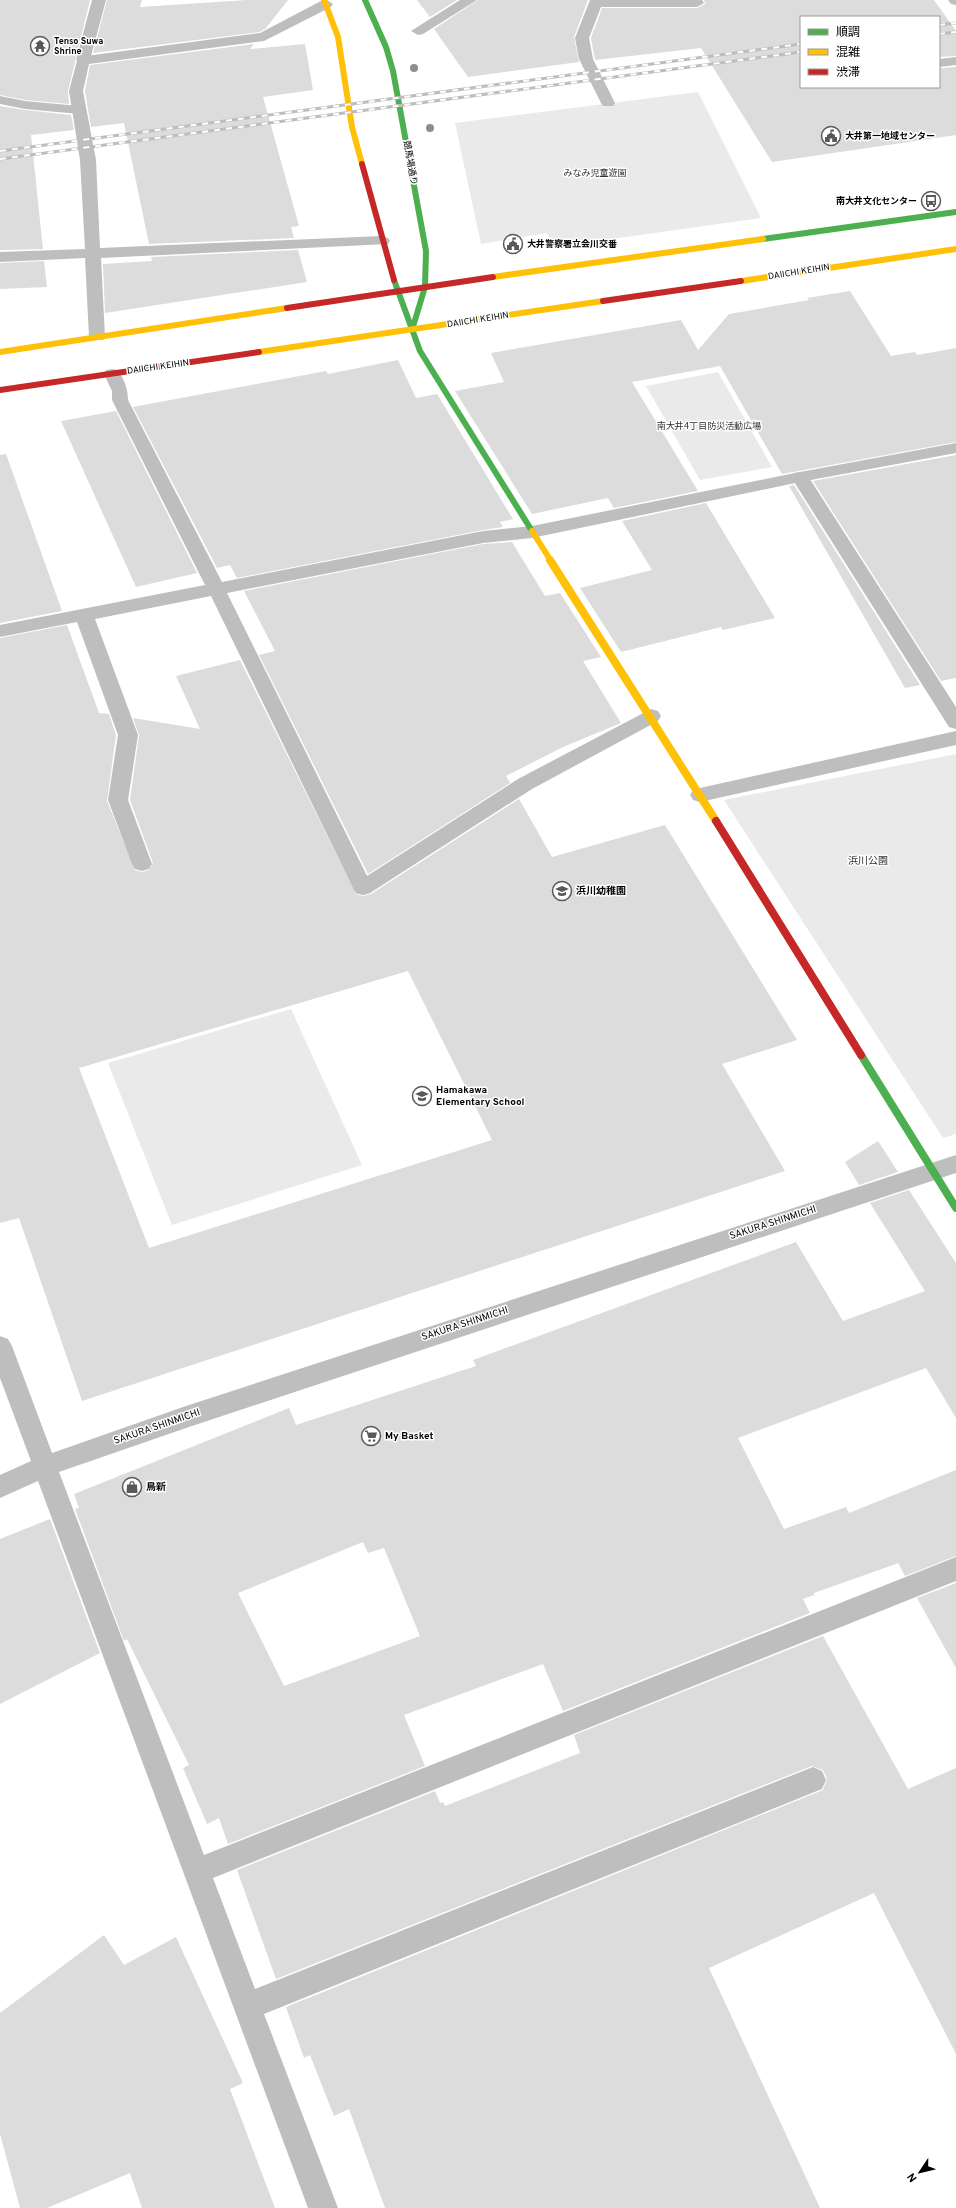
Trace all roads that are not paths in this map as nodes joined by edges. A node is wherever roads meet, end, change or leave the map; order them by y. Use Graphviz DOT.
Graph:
graph roads {
  1 [pos="99,0"];
  2 [pos="365,0"];
  3 [pos="470,0"];
  4 [pos="325,2"];
  5 [pos="597,2"];
  6 [pos="697,3"];
  7 [pos="418,31"];
  8 [pos="83,60"];
  9 [pos="956,61"];
  10 [pos="940,63"];
  11 [pos="0,100"];
  12 [pos="608,104"];
  13 [pos="79,110"];
  14 [pos="956,212"];
  15 [pos="382,241"];
  16 [pos="956,249"];
  17 [pos="92,253"];
  18 [pos="0,257"];
  19 [pos="425,287"];
  20 [pos="398,292"];
  21 [pos="412,330"];
  22 [pos="97,337"];
  23 [pos="0,352"];
  24 [pos="112,374"];
  25 [pos="0,390"];
  26 [pos="956,448"];
  27 [pos="800,477"];
  28 [pos="532,532"];
  29 [pos="216,589"];
  30 [pos="84,615"];
  31 [pos="0,631"];
  32 [pos="651,716"];
  33 [pos="956,722"];
  34 [pos="956,738"];
  35 [pos="700,794"];
  36 [pos="142,864"];
  37 [pos="956,1164"];
  38 [pos="933,1171"];
  39 [pos="956,1208"];
  40 [pos="0,1346"];
  41 [pos="45,1466"];
  42 [pos="0,1487"];
  43 [pos="956,1569"];
  44 [pos="813,1780"];
  45 [pos="197,1871"];
  46 [pos="248,2006"];
  47 [pos="323,2208"];
  1 -- 8 [label="street"];
  2 -- 19 [label="main road, 競馬場通り"];
  3 -- 7 [label="street"];
  4 -- 8 [label="street"];
  4 -- 15 [label="main road"];
  5 -- 6 [label="street"];
  5 -- 12 [label="street"];
  8 -- 13 [label="street"];
  9 -- 10 [label="street"];
  11 -- 13 [label="street"];
  13 -- 17 [label="street"];
  14 -- 19 [label="main road"];
  15 -- 17 [label="street"];
  15 -- 20 [label="main road"];
  16 -- 21 [label="main road, DAIICHI KEIHIN"];
  17 -- 18 [label="street"];
  17 -- 22 [label="street"];
  19 -- 20 [label="main road"];
  19 -- 21 [label="main road, 競馬場通り"];
  20 -- 21 [label="main road"];
  20 -- 22 [label="main road"];
  21 -- 24 [label="main road, DAIICHI KEIHIN"];
  21 -- 28 [label="main road"];
  22 -- 23 [label="main road"];
  24 -- 25 [label="main road, DAIICHI KEIHIN"];
  24 -- 29 [label="street"];
  26 -- 27 [label="street"];
  27 -- 28 [label="street"];
  27 -- 33 [label="street"];
  28 -- 29 [label="street"];
  28 -- 32 [label="main road"];
  29 -- 30 [label="street"];
  29 -- 32 [label="street"];
  30 -- 31 [label="street"];
  30 -- 36 [label="street"];
  32 -- 35 [label="main road"];
  34 -- 35 [label="street"];
  35 -- 38 [label="main road"];
  37 -- 38 [label="street, SAKURA SHINMICHI"];
  38 -- 39 [label="main road"];
  38 -- 41 [label="street, SAKURA SHINMICHI"];
  40 -- 41 [label="street"];
  41 -- 42 [label="street, SAKURA SHINMICHI"];
  41 -- 45 [label="street"];
  43 -- 45 [label="street"];
  44 -- 46 [label="street"];
  45 -- 46 [label="street"];
  46 -- 47 [label="street"];
}
